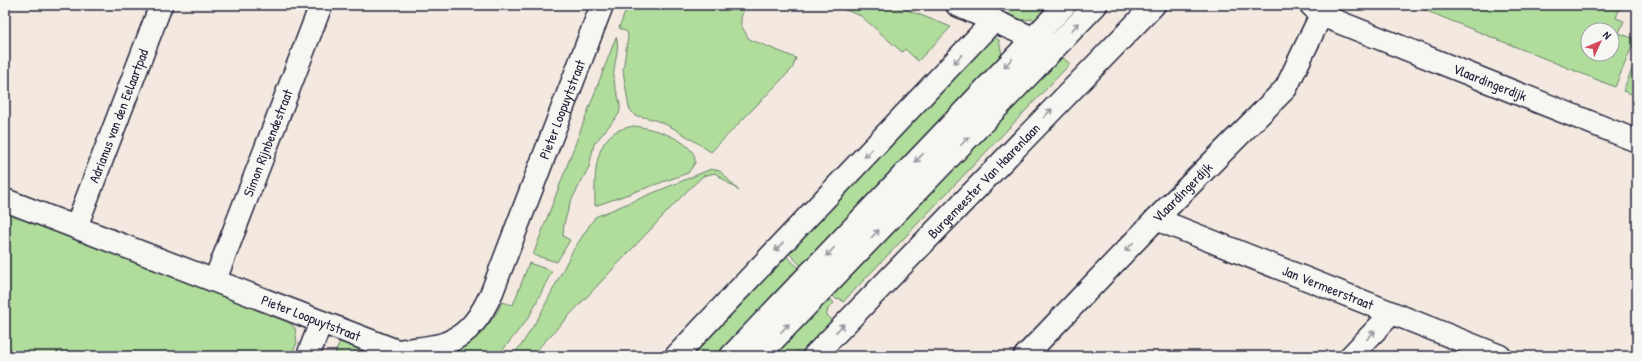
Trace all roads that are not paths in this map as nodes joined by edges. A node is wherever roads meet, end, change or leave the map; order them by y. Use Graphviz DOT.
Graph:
graph roads {
  1 [pos="161,5"];
  2 [pos="321,5"];
  3 [pos="602,5"];
  4 [pos="957,5"];
  5 [pos="1065,5"];
  6 [pos="1096,5"];
  7 [pos="1154,5"];
  8 [pos="1316,10"];
  9 [pos="994,20"];
  10 [pos="1032,38"];
  11 [pos="1056,48"];
  12 [pos="1637,141"];
  13 [pos="5,200"];
  14 [pos="1156,219"];
  15 [pos="76,227"];
  16 [pos="215,280"];
  17 [pos="1391,314"];
  18 [pos="321,322"];
  19 [pos="308,356"];
  20 [pos="676,356"];
  21 [pos="731,356"];
  22 [pos="758,356"];
  23 [pos="814,356"];
  24 [pos="1025,356"];
  25 [pos="1350,356"];
  26 [pos="1500,356"];
  1 -- 15 [label="street, Adrianus van den Eelaartpad"];
  2 -- 16 [label="street, Simon Rijnbendestraat"];
  3 -- 18 [label="street, Pieter Loopuytstraat"];
  4 -- 9 [label="street"];
  5 -- 10 [label="street"];
  11 -- 6 [label="street, one-way"];
  23 -- 7 [label="street, Burgemeester Van Haarenlaan, one-way"];
  8 -- 12 [label="street, Vlaardingerdijk"];
  8 -- 14 [label="street, Vlaardingerdijk"];
  9 -- 10 [label="street"];
  9 -- 20 [label="street, one-way"];
  10 -- 11 [label="street"];
  10 -- 21 [label="street, one-way"];
  22 -- 11 [label="street, one-way"];
  13 -- 15 [label="street, Pieter Loopuytstraat"];
  14 -- 17 [label="street, Jan Vermeerstraat"];
  14 -- 24 [label="street, Vlaardingerdijk, one-way"];
  15 -- 16 [label="street, Pieter Loopuytstraat"];
  16 -- 18 [label="street, Pieter Loopuytstraat"];
  25 -- 17 [label="street, one-way"];
  17 -- 26 [label="street, Jan Vermeerstraat"];
  18 -- 19 [label="street"];
}
